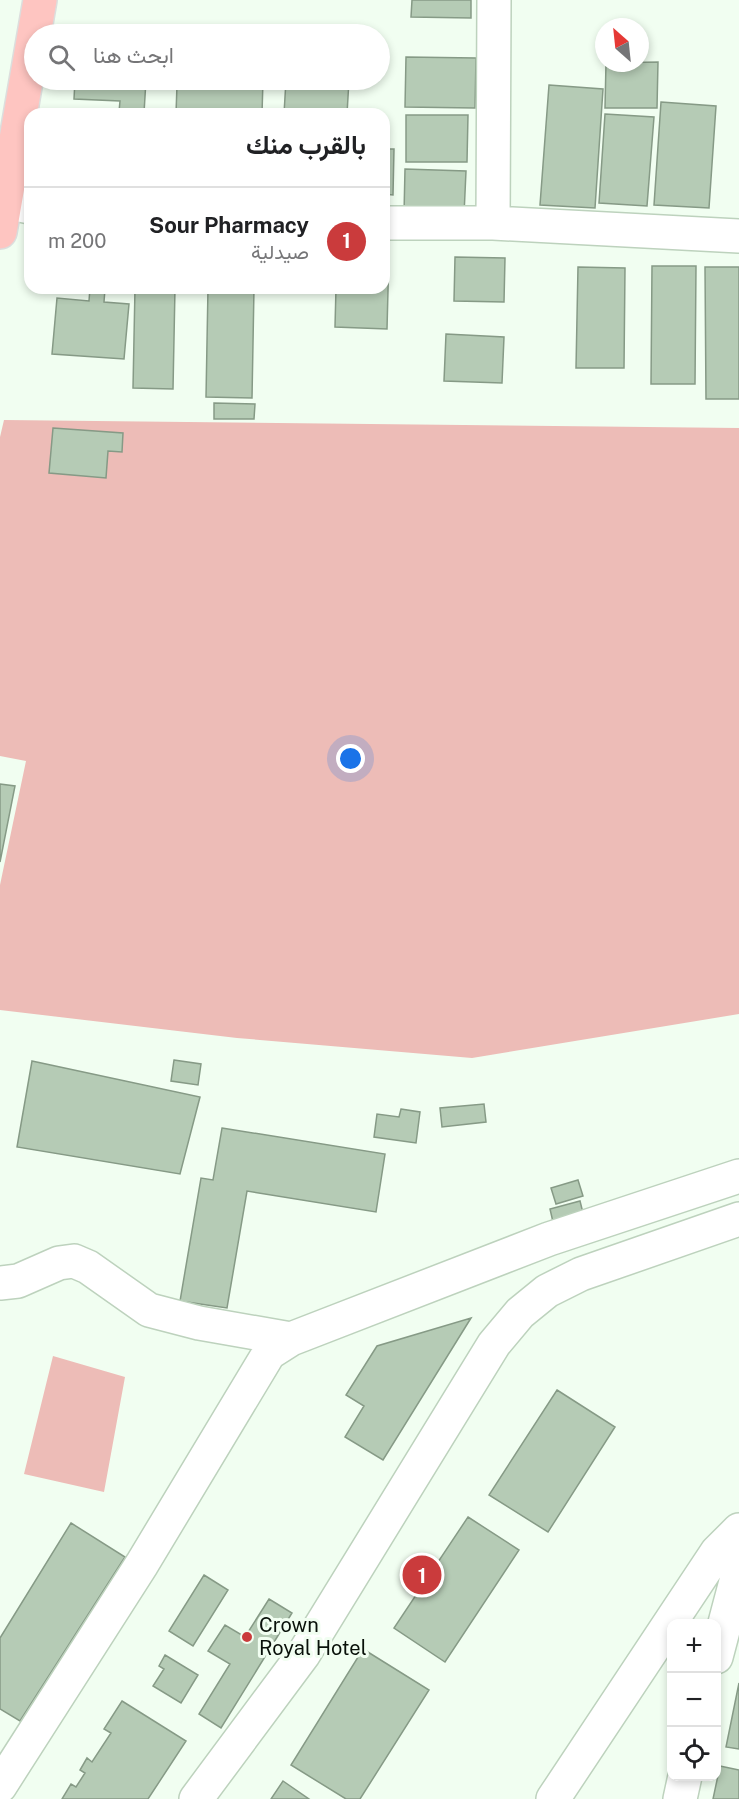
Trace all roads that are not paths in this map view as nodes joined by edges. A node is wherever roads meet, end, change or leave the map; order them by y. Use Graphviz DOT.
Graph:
graph roads {
  1 [pos="40,0"];
  2 [pos="494,0"];
  3 [pos="36,24"];
  4 [pos="27,90"];
  5 [pos="24,108"];
  6 [pos="24,108"];
  7 [pos="9,210"];
  8 [pos="390,223"];
  9 [pos="493,223"];
  10 [pos="739,236"];
  11 [pos="739,1176"];
  12 [pos="739,1219"];
  13 [pos="0,1282"];
  14 [pos="291,1338"];
  15 [pos="739,1530"];
  16 [pos="739,1570"];
  17 [pos="721,1641"];
  18 [pos="685,1781"];
  19 [pos="0,1786"];
  20 [pos="196,1799"];
  21 [pos="553,1799"];
  22 [pos="680,1799"];
  1 -- 3 [label="main road"];
  2 -- 9 [label="street"];
  4 -- 5 [label="main road"];
  6 -- 7 [label="main road"];
  8 -- 9 [label="street"];
  9 -- 10 [label="street"];
  11 -- 14 [label="street"];
  12 -- 20 [label="street"];
  13 -- 14 [label="street"];
  14 -- 19 [label="street"];
  15 -- 21 [label="street"];
  16 -- 17 [label="street"];
  18 -- 22 [label="street"];
}
